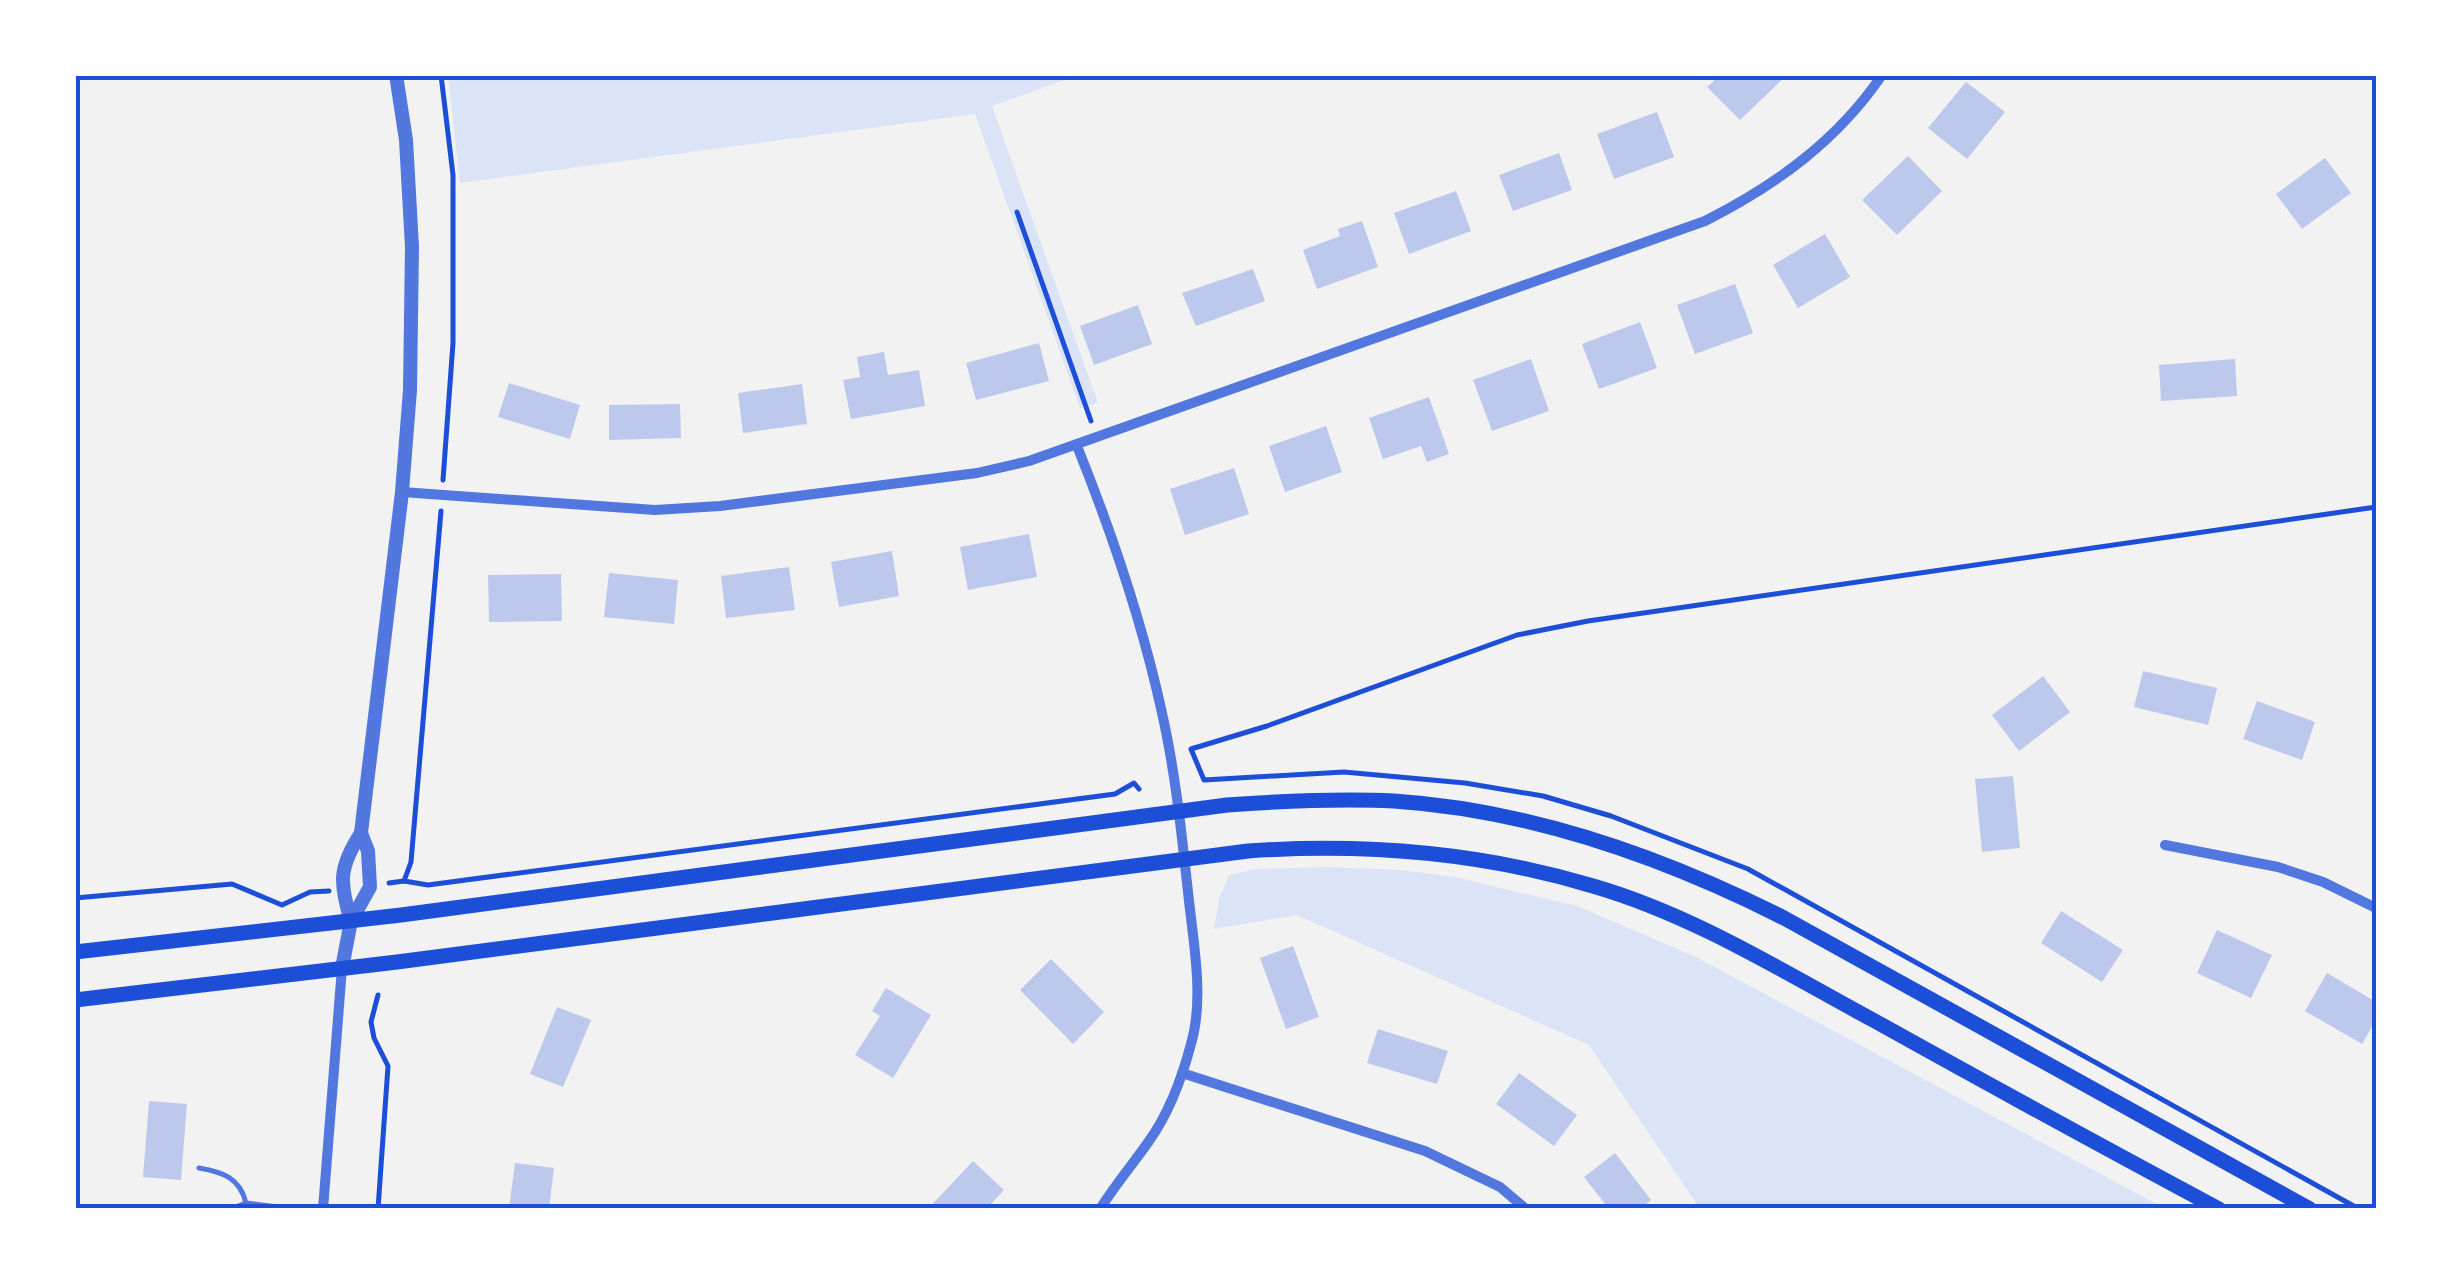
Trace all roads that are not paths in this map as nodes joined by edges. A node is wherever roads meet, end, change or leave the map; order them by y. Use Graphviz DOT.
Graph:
graph roads {
  1 [pos="396,75"];
  2 [pos="1882,75"];
  3 [pos="1077,446"];
  4 [pos="402,492"];
  5 [pos="1179,811"];
  6 [pos="361,833"];
  7 [pos="2165,845"];
  8 [pos="1184,859"];
  9 [pos="2376,908"];
  10 [pos="351,921"];
  11 [pos="75,952"];
  12 [pos="342,968"];
  13 [pos="75,1000"];
  14 [pos="1182,1074"];
  15 [pos="199,1168"];
  16 [pos="246,1203"];
  17 [pos="230,1209"];
  18 [pos="294,1209"];
  19 [pos="323,1209"];
  20 [pos="1100,1209"];
  21 [pos="1526,1209"];
  22 [pos="2219,1209"];
  23 [pos="2310,1209"];
  1 -- 4 [label="street"];
  2 -- 3 [label="street"];
  3 -- 4 [label="street"];
  3 -- 5 [label="street"];
  4 -- 6 [label="street"];
  5 -- 8 [label="street"];
  5 -- 10 [label="main road"];
  5 -- 23 [label="main road"];
  6 -- 10 [label="street"];
  6 -- 10 [label="street"];
  7 -- 9 [label="street"];
  8 -- 12 [label="main road"];
  8 -- 14 [label="street"];
  8 -- 22 [label="main road"];
  10 -- 11 [label="main road"];
  10 -- 12 [label="street"];
  12 -- 13 [label="main road"];
  12 -- 19 [label="street"];
  14 -- 20 [label="street"];
  14 -- 21 [label="street"];
  15 -- 16 [label="lane"];
  16 -- 17 [label="lane"];
  16 -- 18 [label="lane"];
}
